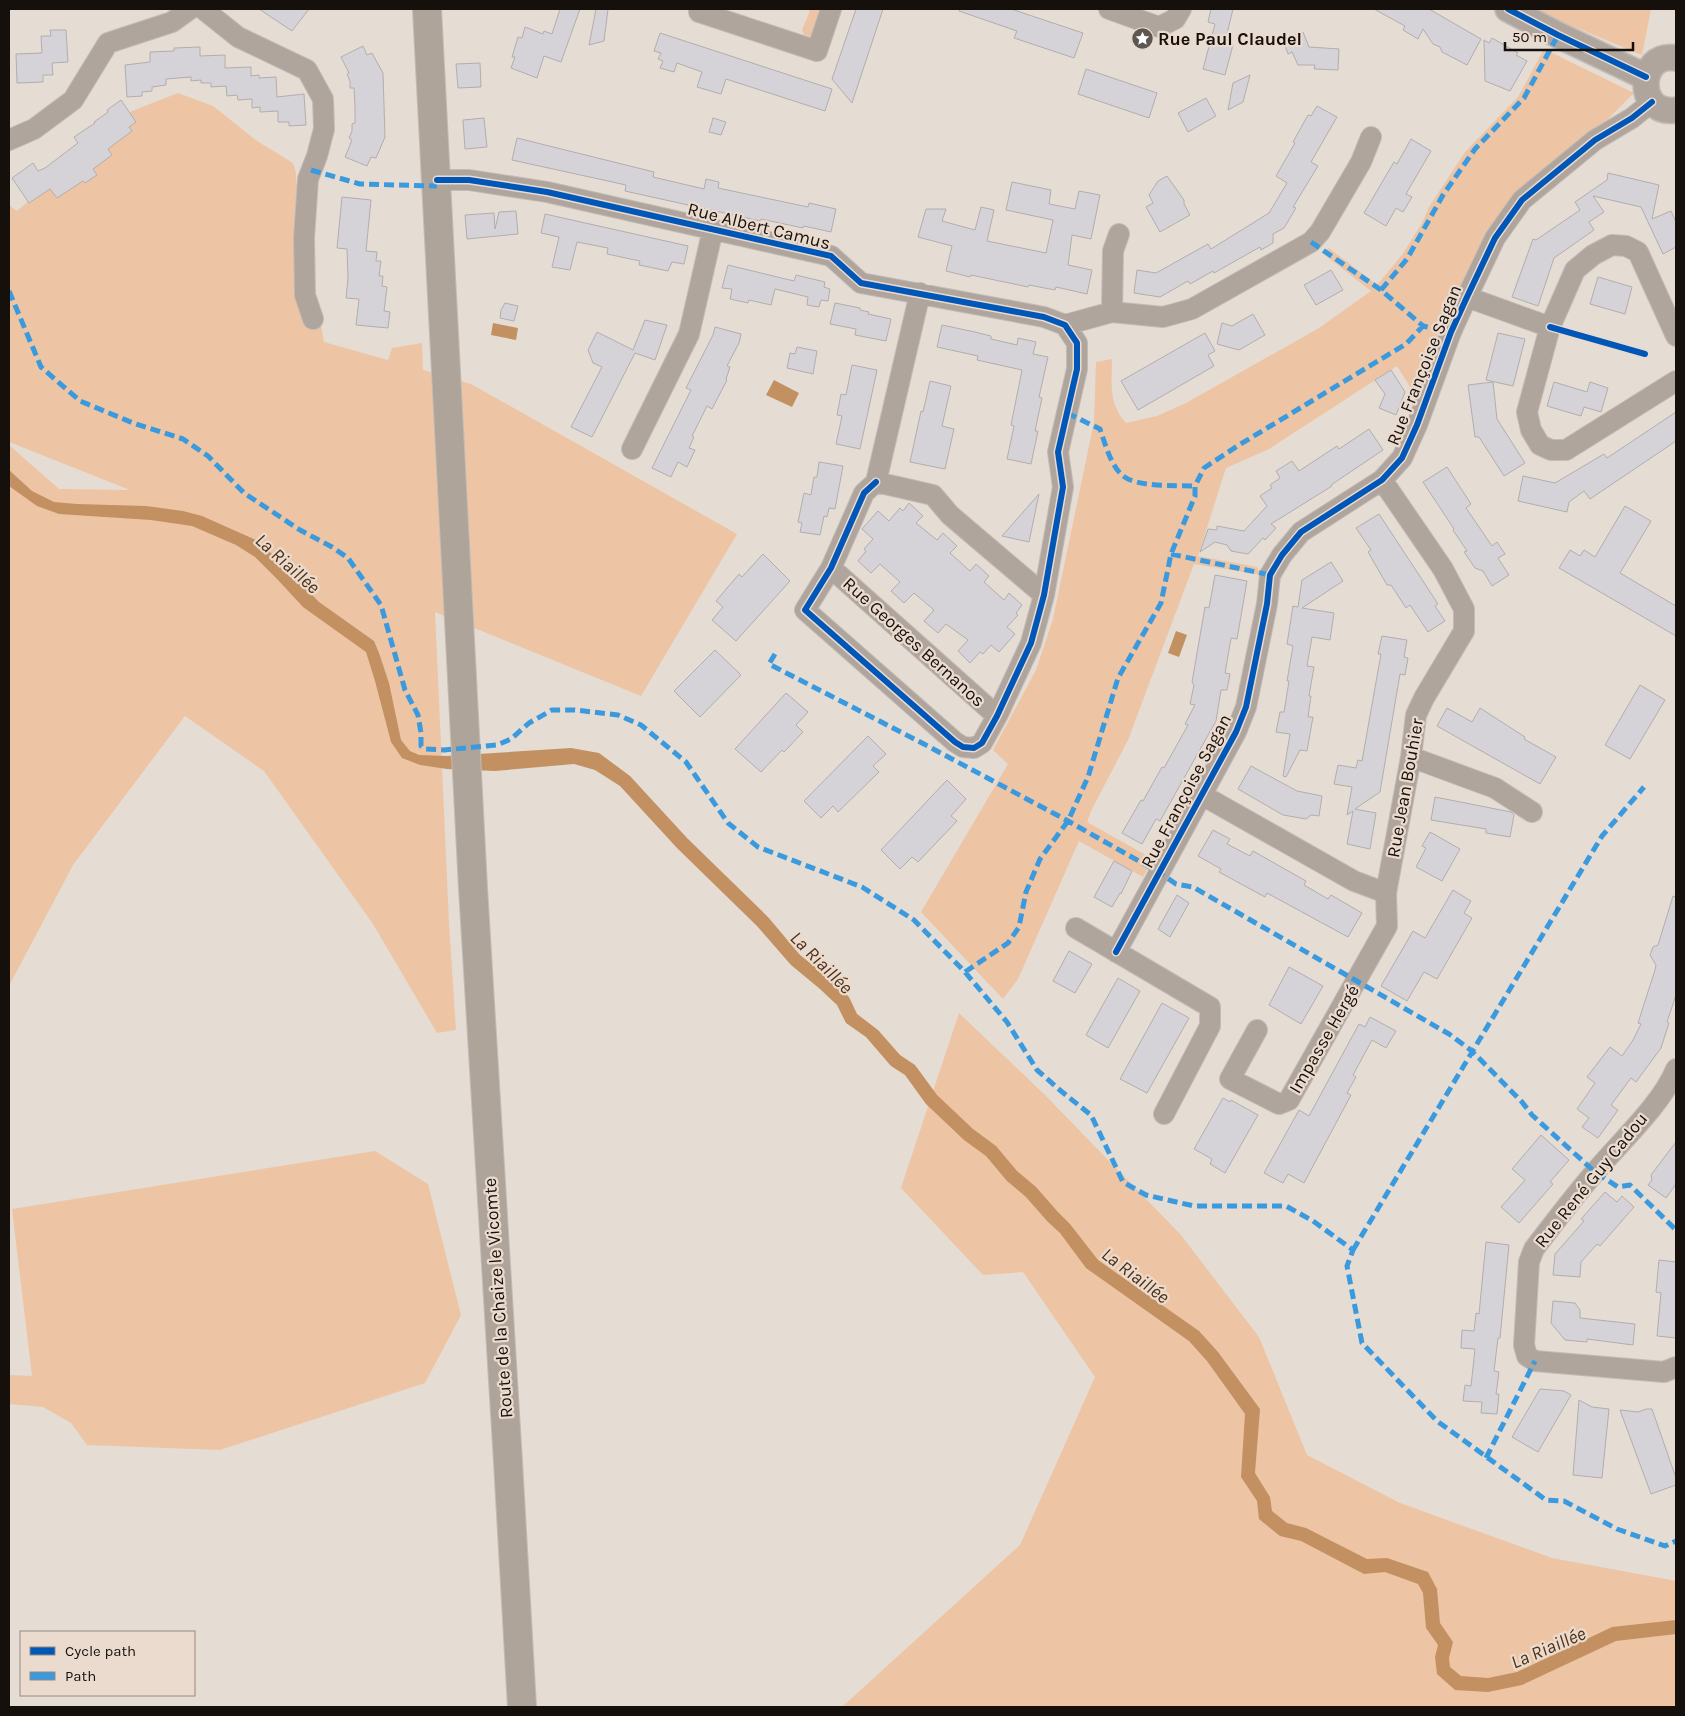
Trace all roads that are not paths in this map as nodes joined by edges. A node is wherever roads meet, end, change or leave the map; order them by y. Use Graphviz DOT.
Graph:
graph roads {
  1 [pos="190,9"];
  2 [pos="202,9"];
  3 [pos="427,9"];
  4 [pos="700,9"];
  5 [pos="831,9"];
  6 [pos="1108,9"];
  7 [pos="1181,9"];
  8 [pos="1508,9"];
  9 [pos="1676,58"];
  10 [pos="1646,77"];
  11 [pos="1652,102"];
  12 [pos="1676,110"];
  13 [pos="1370,137"];
  14 [pos="9,140"];
  15 [pos="437,180"];
  16 [pos="713,230"];
  17 [pos="1119,234"];
  18 [pos="920,294"];
  19 [pos="1467,297"];
  20 [pos="1112,312"];
  21 [pos="313,320"];
  22 [pos="1065,325"];
  23 [pos="1550,327"];
  24 [pos="1676,336"];
  25 [pos="1676,381"];
  26 [pos="632,449"];
  27 [pos="1382,480"];
  28 [pos="876,482"];
  29 [pos="831,568"];
  30 [pos="1044,596"];
  31 [pos="997,716"];
  32 [pos="1410,757"];
  33 [pos="1202,794"];
  34 [pos="1532,812"];
  35 [pos="1386,892"];
  36 [pos="1076,928"];
  37 [pos="1116,952"];
  38 [pos="1257,1030"];
  39 [pos="1676,1069"];
  40 [pos="1164,1114"];
  41 [pos="1676,1367"];
  42 [pos="522,1707"];
  1 -- 14 [label="street"];
  2 -- 21 [label="street"];
  3 -- 15 [label="main road, Route de la Chaize le Vicomte"];
  4 -- 5 [label="street"];
  6 -- 7 [label="street"];
  8 -- 10 [label="street"];
  9 -- 10 [label="street"];
  10 -- 11 [label="street"];
  11 -- 12 [label="street"];
  11 -- 19 [label="street, Rue Françoise Sagan"];
  13 -- 20 [label="street"];
  15 -- 16 [label="street, Rue Albert Camus"];
  15 -- 42 [label="main road, Route de la Chaize le Vicomte"];
  16 -- 18 [label="street, Rue Albert Camus"];
  16 -- 26 [label="street"];
  17 -- 20 [label="street"];
  18 -- 22 [label="street, Rue Albert Camus"];
  18 -- 28 [label="street"];
  19 -- 23 [label="street"];
  19 -- 27 [label="street, Rue Françoise Sagan"];
  20 -- 22 [label="street"];
  22 -- 30 [label="street"];
  23 -- 24 [label="street"];
  23 -- 25 [label="street"];
  27 -- 32 [label="street, Rue Jean Bouhier"];
  27 -- 33 [label="street, Rue Françoise Sagan"];
  28 -- 29 [label="street"];
  28 -- 30 [label="street"];
  29 -- 31 [label="street, Rue Georges Bernanos"];
  29 -- 31 [label="street"];
  30 -- 31 [label="street"];
  32 -- 34 [label="street"];
  32 -- 35 [label="street, Rue Jean Bouhier"];
  33 -- 35 [label="street"];
  33 -- 37 [label="street, Rue Françoise Sagan"];
  35 -- 38 [label="street, Impasse Hergé"];
  36 -- 37 [label="street"];
  37 -- 40 [label="street"];
  39 -- 41 [label="street, Rue René Guy Cadou"];
}
